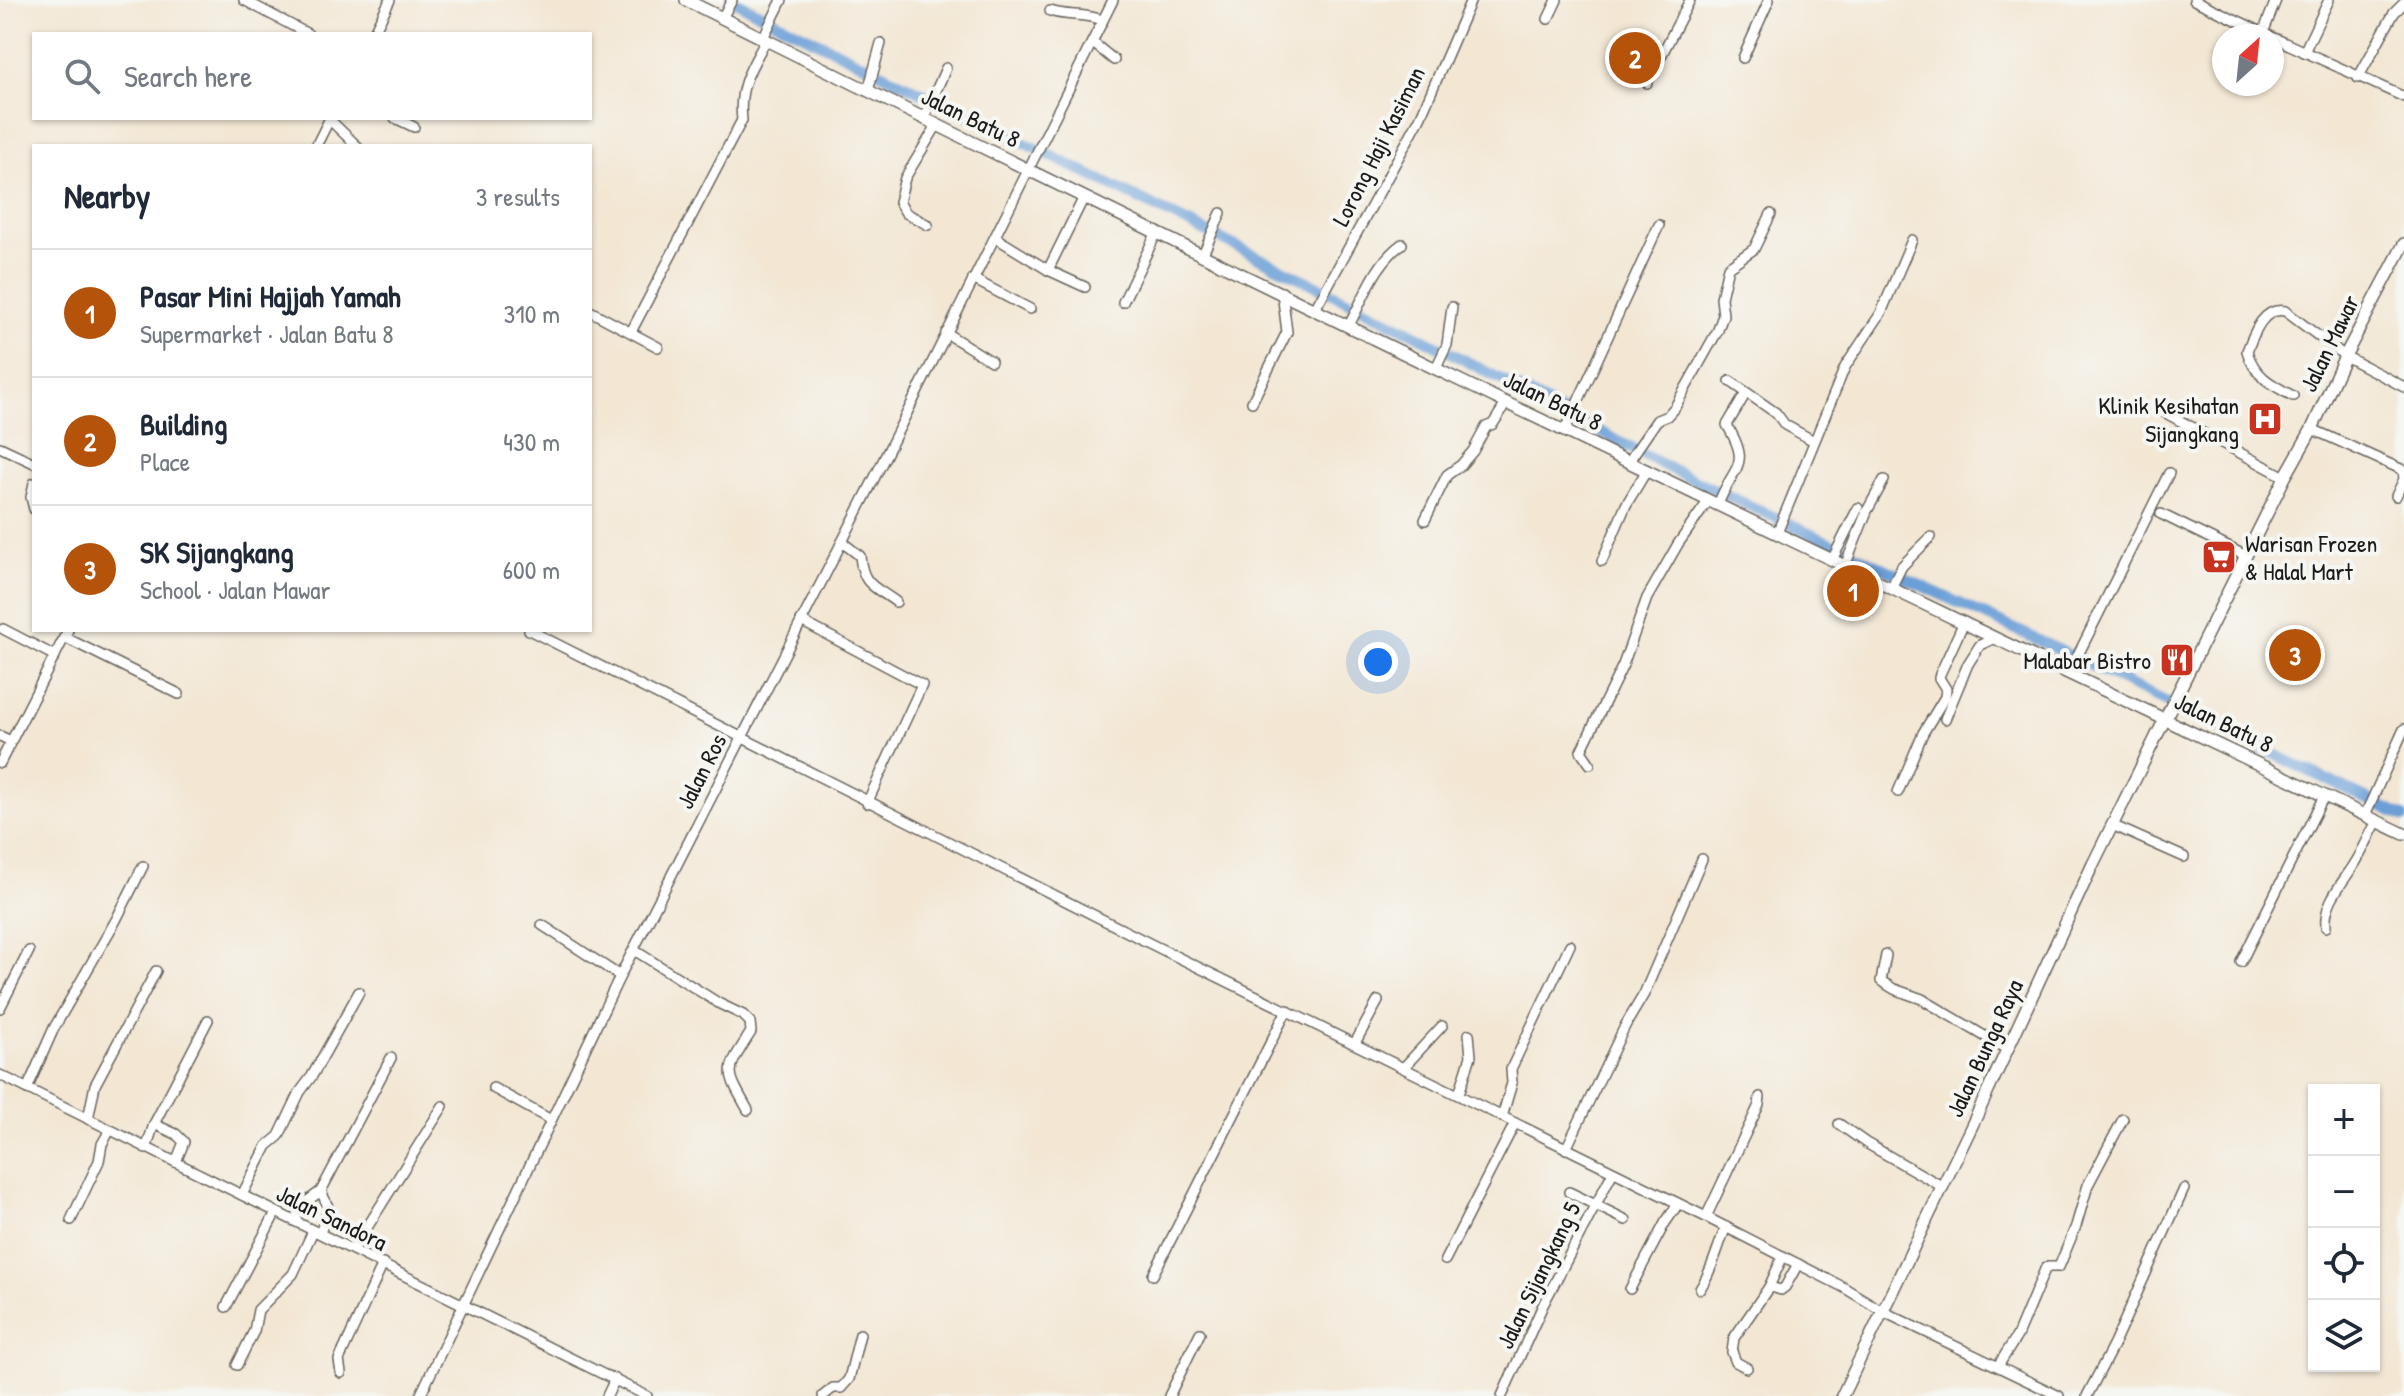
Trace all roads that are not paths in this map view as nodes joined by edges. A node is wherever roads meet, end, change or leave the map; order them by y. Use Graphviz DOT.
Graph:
graph roads {
  1 [pos="244,0"];
  2 [pos="390,0"];
  3 [pos="1113,0"];
  4 [pos="1471,0"];
  5 [pos="1557,0"];
  6 [pos="1690,0"];
  7 [pos="1769,0"];
  8 [pos="2194,0"];
  9 [pos="2276,0"];
  10 [pos="2329,0"];
  11 [pos="692,1"];
  12 [pos="781,3"];
  13 [pos="2404,3"];
  14 [pos="727,9"];
  15 [pos="1050,11"];
  16 [pos="1548,19"];
  17 [pos="1102,20"];
  18 [pos="2245,24"];
  19 [pos="2271,24"];
  20 [pos="304,32"];
  21 [pos="374,32"];
  22 [pos="765,39"];
  23 [pos="1092,42"];
  24 [pos="2284,42"];
  25 [pos="881,43"];
  26 [pos="2304,52"];
  27 [pos="1743,58"];
  28 [pos="1114,60"];
  29 [pos="946,68"];
  30 [pos="2358,78"];
  31 [pos="1647,83"];
  32 [pos="870,85"];
  33 [pos="2404,97"];
  34 [pos="926,113"];
  35 [pos="329,120"];
  36 [pos="331,120"];
  37 [pos="399,120"];
  38 [pos="937,125"];
  39 [pos="414,127"];
  40 [pos="317,144"];
  41 [pos="355,144"];
  42 [pos="1030,165"];
  43 [pos="1084,197"];
  44 [pos="1221,213"];
  45 [pos="1771,214"];
  46 [pos="928,225"];
  47 [pos="1659,225"];
  48 [pos="1157,232"];
  49 [pos="996,238"];
  50 [pos="1912,240"];
  51 [pos="1402,244"];
  52 [pos="2404,244"];
  53 [pos="1205,249"];
  54 [pos="1048,270"];
  55 [pos="973,279"];
  56 [pos="1085,287"];
  57 [pos="1282,292"];
  58 [pos="1123,302"];
  59 [pos="1318,304"];
  60 [pos="1452,307"];
  61 [pos="1030,309"];
  62 [pos="592,312"];
  63 [pos="1349,325"];
  64 [pos="631,332"];
  65 [pos="946,333"];
  66 [pos="658,347"];
  67 [pos="2345,356"];
  68 [pos="991,361"];
  69 [pos="1436,368"];
  70 [pos="1730,381"];
  71 [pos="2404,387"];
  72 [pos="1746,393"];
  73 [pos="2293,396"];
  74 [pos="1252,402"];
  75 [pos="1507,402"];
  76 [pos="2160,410"];
  77 [pos="1567,426"];
  78 [pos="2312,429"];
  79 [pos="1814,441"];
  80 [pos="0,447"];
  81 [pos="1631,459"];
  82 [pos="32,462"];
  83 [pos="1647,470"];
  84 [pos="2169,473"];
  85 [pos="2285,477"];
  86 [pos="1884,480"];
  87 [pos="2396,496"];
  88 [pos="1716,501"];
  89 [pos="1858,508"];
  90 [pos="2161,514"];
  91 [pos="1425,520"];
  92 [pos="1778,530"];
  93 [pos="1931,537"];
  94 [pos="842,542"];
  95 [pos="1836,552"];
  96 [pos="2246,556"];
  97 [pos="1848,558"];
  98 [pos="1602,561"];
  99 [pos="1893,584"];
  100 [pos="896,602"];
  101 [pos="801,621"];
  102 [pos="1964,622"];
  103 [pos="3,629"];
  104 [pos="533,632"];
  105 [pos="66,634"];
  106 [pos="1995,638"];
  107 [pos="55,656"];
  108 [pos="2069,673"];
  109 [pos="179,694"];
  110 [pos="2167,716"];
  111 [pos="1945,719"];
  112 [pos="2404,729"];
  113 [pos="0,736"];
  114 [pos="740,739"];
  115 [pos="11,741"];
  116 [pos="0,763"];
  117 [pos="1590,764"];
  118 [pos="1898,792"];
  119 [pos="2324,796"];
  120 [pos="867,803"];
  121 [pos="2366,812"];
  122 [pos="2377,821"];
  123 [pos="2112,825"];
  124 [pos="2404,834"];
  125 [pos="2184,857"];
  126 [pos="1702,859"];
  127 [pos="143,866"];
  128 [pos="542,925"];
  129 [pos="2326,927"];
  130 [pos="1570,945"];
  131 [pos="634,950"];
  132 [pos="29,951"];
  133 [pos="1886,955"];
  134 [pos="2241,962"];
  135 [pos="156,971"];
  136 [pos="620,976"];
  137 [pos="359,992"];
  138 [pos="1378,1001"];
  139 [pos="0,1008"];
  140 [pos="1287,1010"];
  141 [pos="208,1020"];
  142 [pos="1442,1026"];
  143 [pos="1469,1034"];
  144 [pos="1355,1043"];
  145 [pos="2008,1050"];
  146 [pos="391,1058"];
  147 [pos="1404,1067"];
  148 [pos="0,1075"];
  149 [pos="493,1088"];
  150 [pos="27,1089"];
  151 [pos="1459,1094"];
  152 [pos="1760,1097"];
  153 [pos="443,1106"];
  154 [pos="748,1110"];
  155 [pos="1502,1117"];
  156 [pos="88,1119"];
  157 [pos="2123,1119"];
  158 [pos="551,1120"];
  159 [pos="1515,1123"];
  160 [pos="154,1124"];
  161 [pos="1839,1124"];
  162 [pos="110,1130"];
  163 [pos="146,1149"];
  164 [pos="1566,1149"];
  165 [pos="176,1162"];
  166 [pos="1613,1172"];
  167 [pos="1943,1187"];
  168 [pos="2184,1189"];
  169 [pos="321,1191"];
  170 [pos="1569,1192"];
  171 [pos="242,1195"];
  172 [pos="1678,1204"];
  173 [pos="1594,1206"];
  174 [pos="276,1212"];
  175 [pos="1706,1217"];
  176 [pos="71,1220"];
  177 [pos="295,1220"];
  178 [pos="1626,1220"];
  179 [pos="1726,1227"];
  180 [pos="316,1232"];
  181 [pos="353,1250"];
  182 [pos="1783,1256"];
  183 [pos="1445,1260"];
  184 [pos="383,1264"];
  185 [pos="1798,1264"];
  186 [pos="1153,1275"];
  187 [pos="1769,1287"];
  188 [pos="1630,1289"];
  189 [pos="1700,1289"];
  190 [pos="463,1304"];
  191 [pos="226,1307"];
  192 [pos="1884,1312"];
  193 [pos="1200,1333"];
  194 [pos="860,1334"];
  195 [pos="237,1365"];
  196 [pos="1998,1366"];
  197 [pos="1747,1368"];
  198 [pos="341,1373"];
  199 [pos="615,1379"];
  200 [pos="420,1396"];
  201 [pos="607,1396"];
  202 [pos="647,1396"];
  203 [pos="823,1396"];
  204 [pos="1169,1396"];
  205 [pos="1502,1396"];
  206 [pos="1842,1396"];
  207 [pos="2059,1396"];
  208 [pos="2087,1396"];
  1 -- 20 [label="street"];
  2 -- 21 [label="street"];
  3 -- 17 [label="street, Jalan Ros"];
  4 -- 59 [label="street, Lorong Haji Kasiman"];
  5 -- 16 [label="street"];
  6 -- 31 [label="street"];
  7 -- 27 [label="street"];
  8 -- 18 [label="street"];
  9 -- 19 [label="street"];
  10 -- 26 [label="street"];
  11 -- 14 [label="street, Jalan Batu 8"];
  12 -- 22 [label="street"];
  13 -- 30 [label="street"];
  14 -- 22 [label="street, Jalan Batu 8"];
  15 -- 17 [label="street"];
  17 -- 23 [label="street, Jalan Ros"];
  22 -- 32 [label="street, Jalan Batu 8"];
  22 -- 64 [label="street"];
  23 -- 28 [label="street"];
  23 -- 42 [label="street, Jalan Ros"];
  24 -- 26 [label="street"];
  25 -- 32 [label="street"];
  26 -- 30 [label="street"];
  29 -- 34 [label="street"];
  30 -- 33 [label="street"];
  32 -- 34 [label="street, Jalan Batu 8"];
  34 -- 38 [label="street, Jalan Batu 8"];
  35 -- 40 [label="street"];
  36 -- 41 [label="street"];
  37 -- 39 [label="street"];
  38 -- 42 [label="street, Jalan Batu 8"];
  38 -- 46 [label="street"];
  42 -- 43 [label="street, Jalan Batu 8"];
  42 -- 49 [label="street, Jalan Ros"];
  43 -- 48 [label="street, Jalan Batu 8"];
  43 -- 54 [label="street"];
  44 -- 53 [label="street"];
  45 -- 81 [label="street"];
  47 -- 77 [label="street"];
  48 -- 53 [label="street, Jalan Batu 8"];
  48 -- 58 [label="street"];
  49 -- 54 [label="street"];
  49 -- 55 [label="street, Jalan Ros"];
  50 -- 79 [label="street"];
  51 -- 63 [label="street"];
  52 -- 67 [label="street, Jalan Mawar"];
  53 -- 57 [label="street, Jalan Batu 8"];
  54 -- 56 [label="street"];
  55 -- 61 [label="street"];
  55 -- 65 [label="street, Jalan Ros"];
  57 -- 59 [label="street, Jalan Batu 8"];
  57 -- 74 [label="street"];
  59 -- 63 [label="street, Jalan Batu 8"];
  60 -- 69 [label="street"];
  62 -- 64 [label="street"];
  63 -- 69 [label="street, Jalan Batu 8"];
  64 -- 66 [label="street"];
  65 -- 68 [label="street"];
  65 -- 94 [label="street, Jalan Ros"];
  67 -- 71 [label="street"];
  67 -- 73 [label="street"];
  67 -- 78 [label="street, Jalan Mawar"];
  69 -- 75 [label="street, Jalan Batu 8"];
  70 -- 72 [label="street"];
  72 -- 79 [label="street"];
  72 -- 88 [label="street"];
  75 -- 77 [label="street, Jalan Batu 8"];
  75 -- 91 [label="street"];
  76 -- 85 [label="street"];
  77 -- 81 [label="street, Jalan Batu 8"];
  78 -- 85 [label="street, Jalan Mawar"];
  78 -- 87 [label="street"];
  79 -- 92 [label="street"];
  80 -- 82 [label="street"];
  81 -- 83 [label="street, Jalan Batu 8"];
  83 -- 88 [label="street, Jalan Batu 8"];
  83 -- 98 [label="street"];
  84 -- 108 [label="street"];
  85 -- 96 [label="street, Jalan Mawar"];
  86 -- 89 [label="street"];
  88 -- 92 [label="street, Jalan Batu 8"];
  88 -- 117 [label="street"];
  89 -- 95 [label="street"];
  89 -- 97 [label="street"];
  90 -- 96 [label="street"];
  92 -- 95 [label="street, Jalan Batu 8"];
  93 -- 99 [label="street"];
  94 -- 100 [label="street"];
  94 -- 101 [label="street, Jalan Ros"];
  95 -- 97 [label="street, Jalan Batu 8"];
  96 -- 110 [label="street, Jalan Mawar"];
  97 -- 99 [label="street, Jalan Batu 8"];
  99 -- 102 [label="street, Jalan Batu 8"];
  101 -- 114 [label="street, Jalan Ros"];
  101 -- 120 [label="street"];
  102 -- 106 [label="street, Jalan Batu 8"];
  102 -- 118 [label="street"];
  103 -- 107 [label="street"];
  104 -- 114 [label="street"];
  105 -- 107 [label="street"];
  105 -- 109 [label="street"];
  106 -- 108 [label="street, Jalan Batu 8"];
  106 -- 111 [label="street"];
  107 -- 115 [label="street"];
  108 -- 110 [label="street, Jalan Batu 8"];
  110 -- 119 [label="street, Jalan Batu 8"];
  110 -- 123 [label="street, Jalan Bunga Raya"];
  112 -- 121 [label="street"];
  113 -- 115 [label="street"];
  114 -- 120 [label="street"];
  114 -- 131 [label="street, Jalan Ros"];
  115 -- 116 [label="street"];
  119 -- 121 [label="street, Jalan Batu 8"];
  119 -- 134 [label="street"];
  120 -- 140 [label="street"];
  121 -- 122 [label="street, Jalan Batu 8"];
  122 -- 124 [label="street, Jalan Batu 8"];
  122 -- 129 [label="street"];
  123 -- 125 [label="street"];
  123 -- 145 [label="street, Jalan Bunga Raya"];
  126 -- 164 [label="street"];
  127 -- 150 [label="street"];
  128 -- 136 [label="street"];
  130 -- 155 [label="street"];
  131 -- 136 [label="street, Jalan Ros"];
  131 -- 154 [label="street"];
  132 -- 139 [label="street"];
  133 -- 145 [label="street"];
  135 -- 156 [label="street"];
  136 -- 158 [label="street, Jalan Ros"];
  137 -- 171 [label="street"];
  138 -- 144 [label="street"];
  140 -- 144 [label="street"];
  140 -- 186 [label="street"];
  141 -- 160 [label="street"];
  142 -- 147 [label="street"];
  143 -- 151 [label="street"];
  144 -- 147 [label="street"];
  145 -- 167 [label="street, Jalan Bunga Raya"];
  146 -- 169 [label="street"];
  147 -- 151 [label="street"];
  148 -- 150 [label="street, Jalan Sandora"];
  149 -- 158 [label="street"];
  150 -- 156 [label="street, Jalan Sandora"];
  151 -- 155 [label="street"];
  152 -- 175 [label="street"];
  153 -- 181 [label="street"];
  155 -- 159 [label="street"];
  156 -- 162 [label="street, Jalan Sandora"];
  157 -- 196 [label="street"];
  158 -- 190 [label="street, Jalan Ros"];
  159 -- 164 [label="street"];
  159 -- 183 [label="street"];
  160 -- 163 [label="street"];
  160 -- 165 [label="street"];
  161 -- 167 [label="street"];
  162 -- 163 [label="street, Jalan Sandora"];
  162 -- 176 [label="street"];
  163 -- 165 [label="street, Jalan Sandora"];
  164 -- 166 [label="street"];
  165 -- 171 [label="street, Jalan Sandora"];
  166 -- 172 [label="street"];
  166 -- 173 [label="street, Jalan Sijangkang 5"];
  167 -- 192 [label="street, Jalan Bunga Raya"];
  168 -- 208 [label="street"];
  169 -- 177 [label="street"];
  169 -- 180 [label="street"];
  170 -- 173 [label="street"];
  171 -- 174 [label="street, Jalan Sandora"];
  172 -- 175 [label="street"];
  172 -- 188 [label="street"];
  173 -- 178 [label="street"];
  173 -- 205 [label="street, Jalan Sijangkang 5"];
  174 -- 177 [label="street, Jalan Sandora"];
  174 -- 191 [label="street"];
  175 -- 179 [label="street"];
  177 -- 180 [label="street, Jalan Sandora"];
  179 -- 182 [label="street"];
  179 -- 189 [label="street"];
  180 -- 181 [label="street, Jalan Sandora"];
  180 -- 195 [label="street"];
  181 -- 184 [label="street, Jalan Sandora"];
  182 -- 185 [label="street"];
  182 -- 187 [label="street"];
  184 -- 190 [label="street, Jalan Sandora"];
  184 -- 198 [label="street"];
  185 -- 187 [label="street"];
  185 -- 192 [label="street"];
  187 -- 197 [label="street"];
  190 -- 199 [label="street, Jalan Sandora"];
  190 -- 200 [label="street, Jalan Ros"];
  192 -- 196 [label="street"];
  192 -- 206 [label="street, Jalan Bunga Raya"];
  193 -- 204 [label="street"];
  194 -- 203 [label="street"];
  196 -- 207 [label="street"];
  199 -- 201 [label="street"];
  199 -- 202 [label="street, Jalan Sandora"];
}
